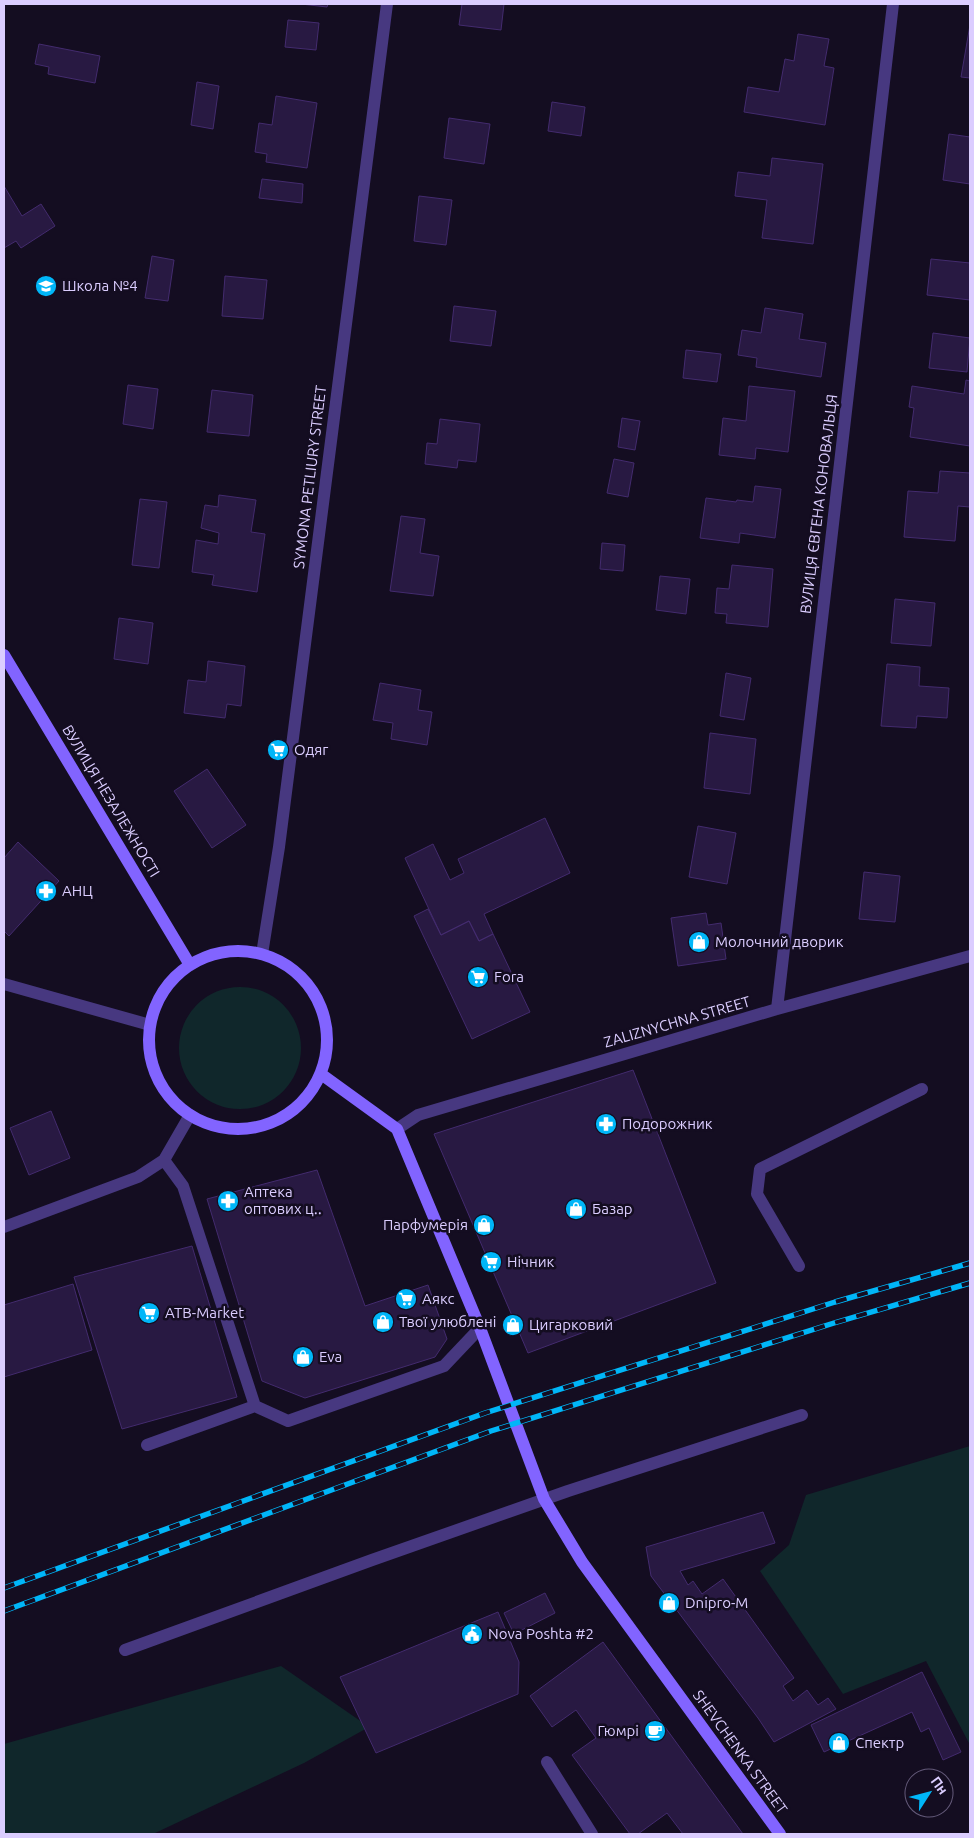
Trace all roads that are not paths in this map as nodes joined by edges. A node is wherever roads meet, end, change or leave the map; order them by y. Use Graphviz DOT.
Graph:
graph roads {
  1 [pos="387,4"];
  2 [pos="893,4"];
  3 [pos="4,655"];
  4 [pos="262,954"];
  5 [pos="970,956"];
  6 [pos="190,965"];
  7 [pos="4,984"];
  8 [pos="777,1009"];
  9 [pos="150,1025"];
  10 [pos="321,1074"];
  11 [pos="922,1089"];
  12 [pos="190,1115"];
  13 [pos="396,1129"];
  14 [pos="164,1160"];
  15 [pos="4,1227"];
  16 [pos="799,1266"];
  17 [pos="480,1328"];
  18 [pos="255,1406"];
  19 [pos="802,1415"];
  20 [pos="147,1445"];
  21 [pos="544,1500"];
  22 [pos="125,1650"];
  23 [pos="547,1762"];
  24 [pos="592,1834"];
  25 [pos="780,1834"];
  1 -- 4 [label="street, SYMONA PETLIURY STREET"];
  2 -- 8 [label="street, ВУЛИЦЯ ЄВГЕНА КОНОВАЛЬЦЯ"];
  3 -- 6 [label="main road, ВУЛИЦЯ НЕЗАЛЕЖНОСТІ"];
  4 -- 6 [label="main road"];
  4 -- 10 [label="main road"];
  5 -- 8 [label="street, ZALIZNYCHNA STREET"];
  6 -- 9 [label="main road"];
  7 -- 9 [label="street"];
  8 -- 13 [label="street, ZALIZNYCHNA STREET"];
  9 -- 12 [label="main road"];
  10 -- 12 [label="main road"];
  10 -- 13 [label="main road"];
  11 -- 16 [label="street"];
  12 -- 14 [label="street"];
  13 -- 17 [label="main road, SHEVCHENKA STREET"];
  14 -- 15 [label="street"];
  14 -- 18 [label="street"];
  17 -- 18 [label="street"];
  17 -- 21 [label="main road, SHEVCHENKA STREET"];
  18 -- 20 [label="street"];
  19 -- 21 [label="street"];
  21 -- 22 [label="street"];
  21 -- 25 [label="main road, SHEVCHENKA STREET"];
  23 -- 24 [label="street"];
}
